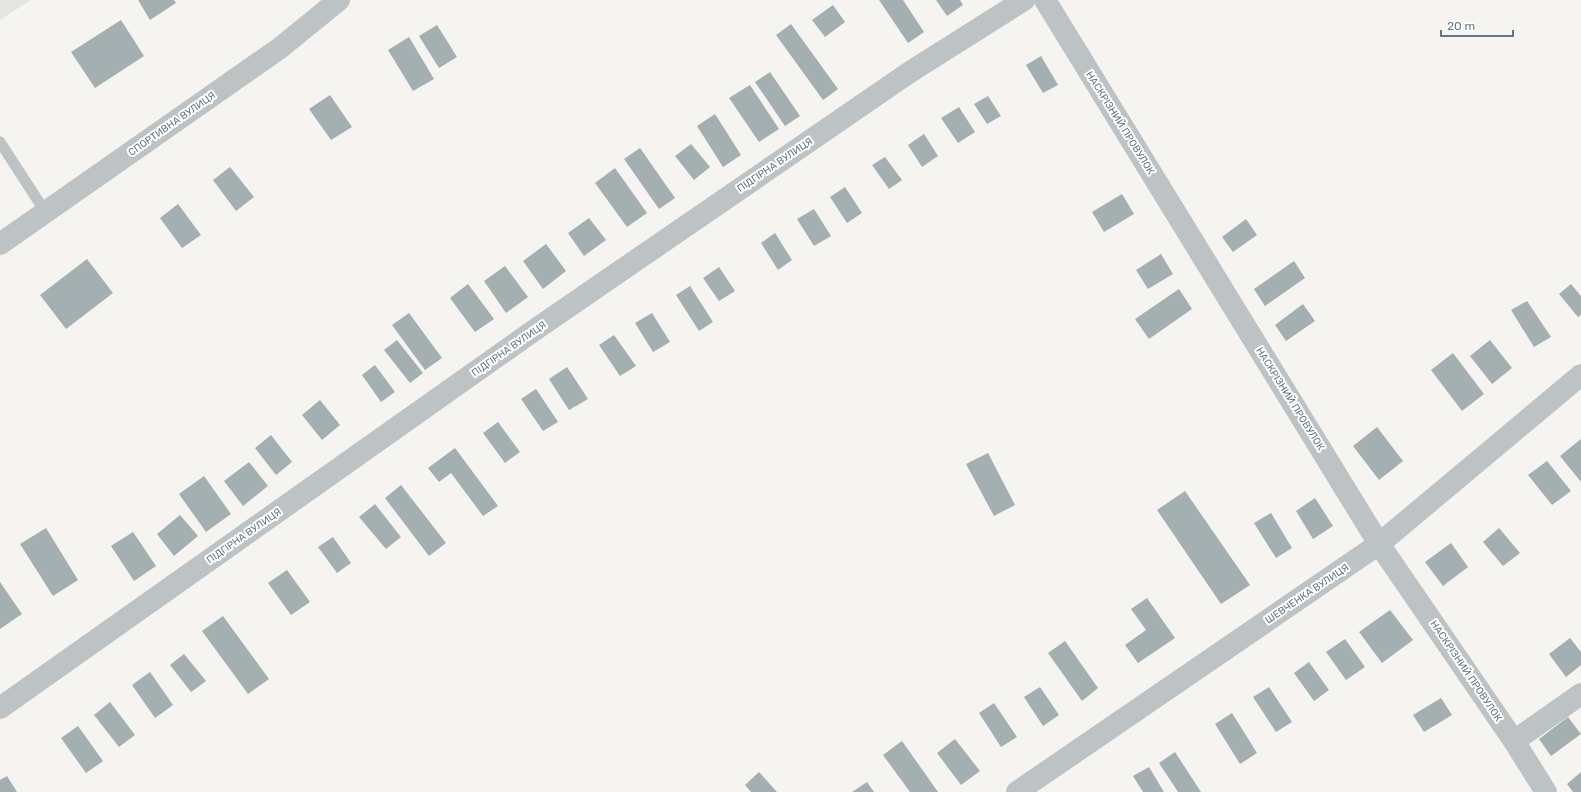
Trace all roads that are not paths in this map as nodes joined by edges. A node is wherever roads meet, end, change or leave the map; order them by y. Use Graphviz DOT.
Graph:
graph roads {
  1 [pos="339,0"];
  2 [pos="1024,0"];
  3 [pos="1045,0"];
  4 [pos="0,142"];
  5 [pos="46,213"];
  6 [pos="0,244"];
  7 [pos="1581,375"];
  8 [pos="1380,544"];
  9 [pos="1581,694"];
  10 [pos="0,708"];
  11 [pos="1514,741"];
  12 [pos="1017,792"];
  13 [pos="1546,792"];
  1 -- 5 [label="street, СПОРТИВНА ВУЛИЦЯ"];
  2 -- 10 [label="street, ПІДГІРНА ВУЛИЦЯ"];
  3 -- 8 [label="street, НАСКРІЗНИЙ ПРОВУЛОК"];
  4 -- 5 [label="lane"];
  5 -- 6 [label="street, СПОРТИВНА ВУЛИЦЯ"];
  7 -- 8 [label="street, ШЕВЧЕНКА ВУЛИЦЯ"];
  8 -- 11 [label="street, НАСКРІЗНИЙ ПРОВУЛОК"];
  8 -- 12 [label="street, ШЕВЧЕНКА ВУЛИЦЯ"];
  9 -- 11 [label="street"];
  11 -- 13 [label="street, НАСКРІЗНИЙ ПРОВУЛОК"];
}
